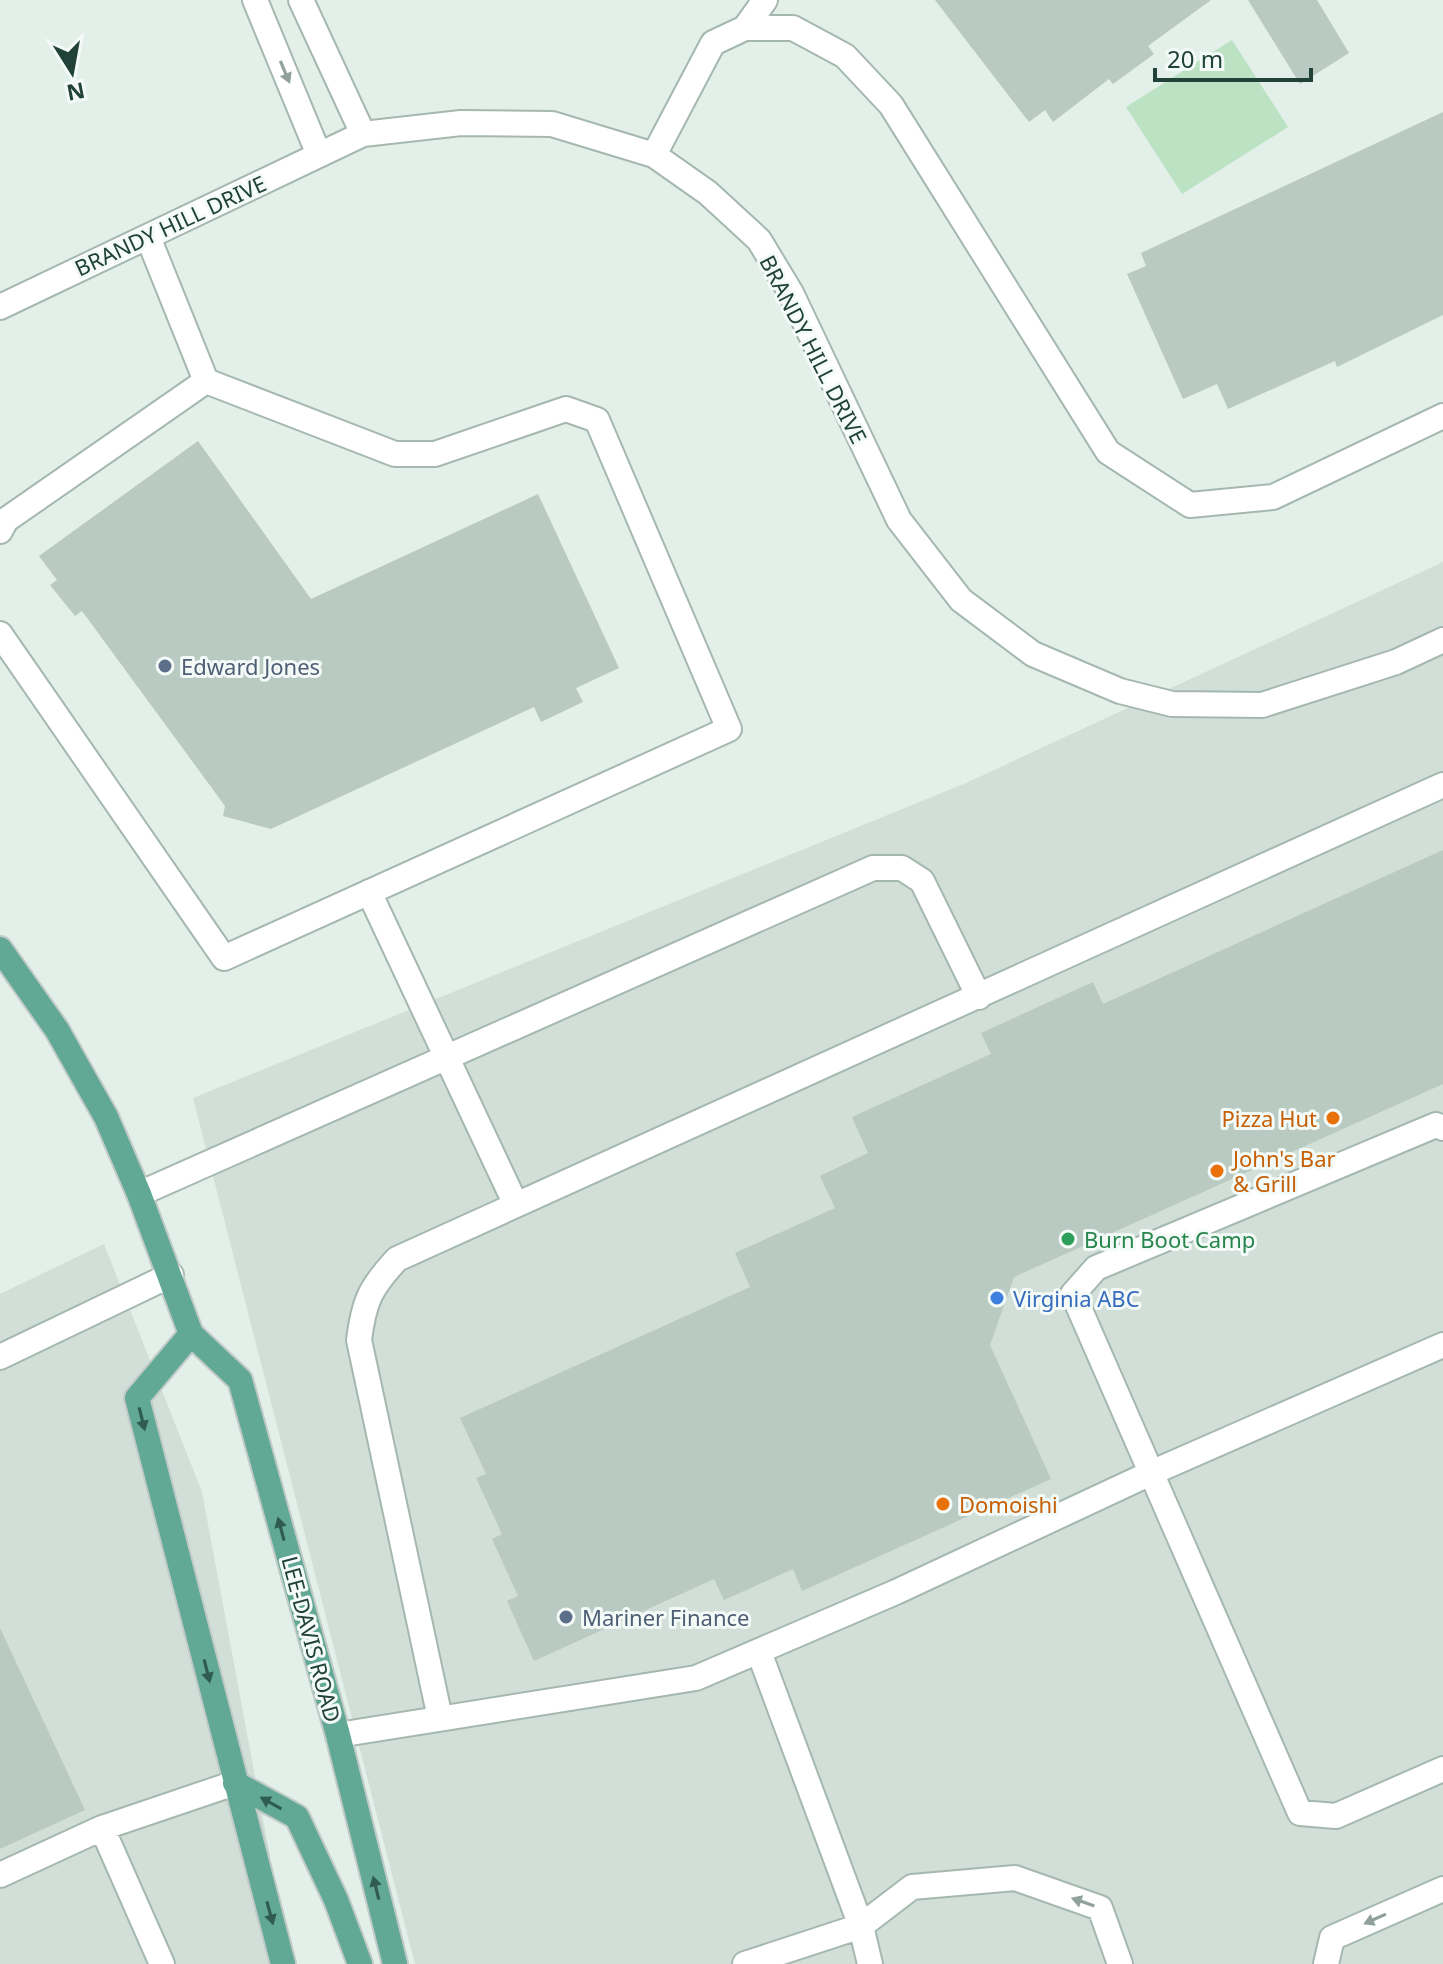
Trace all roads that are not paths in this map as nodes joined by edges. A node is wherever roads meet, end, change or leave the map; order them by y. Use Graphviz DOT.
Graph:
graph roads {
  1 [pos="255,0"];
  2 [pos="301,0"];
  3 [pos="765,0"];
  4 [pos="745,28"];
  5 [pos="363,134"];
  6 [pos="319,155"];
  7 [pos="654,155"];
  8 [pos="148,237"];
  9 [pos="0,307"];
  10 [pos="206,381"];
  11 [pos="1443,416"];
  12 [pos="0,531"];
  13 [pos="0,634"];
  14 [pos="1443,640"];
  15 [pos="1443,785"];
  16 [pos="369,892"];
  17 [pos="0,949"];
  18 [pos="979,997"];
  19 [pos="446,1057"];
  20 [pos="1443,1128"];
  21 [pos="139,1194"];
  22 [pos="516,1205"];
  23 [pos="171,1275"];
  24 [pos="191,1334"];
  25 [pos="1443,1345"];
  26 [pos="0,1357"];
  27 [pos="1151,1473"];
  28 [pos="759,1652"];
  29 [pos="440,1718"];
  30 [pos="338,1735"];
  31 [pos="1443,1769"];
  32 [pos="235,1783"];
  33 [pos="102,1828"];
  34 [pos="0,1875"];
  35 [pos="1443,1889"];
  36 [pos="861,1926"];
  37 [pos="162,1964"];
  38 [pos="283,1964"];
  39 [pos="360,1964"];
  40 [pos="395,1964"];
  41 [pos="745,1964"];
  42 [pos="870,1964"];
  43 [pos="1120,1964"];
  44 [pos="1326,1964"];
  1 -- 6 [label="street, one-way"];
  2 -- 5 [label="street"];
  3 -- 4 [label="street"];
  4 -- 7 [label="street"];
  4 -- 11 [label="street"];
  5 -- 6 [label="street, BRANDY HILL DRIVE"];
  5 -- 7 [label="street, BRANDY HILL DRIVE"];
  6 -- 8 [label="street, BRANDY HILL DRIVE"];
  7 -- 14 [label="street, BRANDY HILL DRIVE"];
  8 -- 9 [label="street, BRANDY HILL DRIVE"];
  8 -- 10 [label="street"];
  10 -- 12 [label="street"];
  10 -- 16 [label="street"];
  13 -- 16 [label="street"];
  15 -- 18 [label="street"];
  16 -- 19 [label="street"];
  17 -- 21 [label="main road, LEE-DAVIS ROAD"];
  18 -- 19 [label="street"];
  18 -- 22 [label="street"];
  19 -- 21 [label="street"];
  19 -- 22 [label="street"];
  20 -- 27 [label="street"];
  21 -- 23 [label="main road, LEE-DAVIS ROAD"];
  22 -- 29 [label="street"];
  23 -- 24 [label="main road, LEE-DAVIS ROAD"];
  23 -- 26 [label="street"];
  30 -- 24 [label="main road, LEE-DAVIS ROAD, one-way"];
  24 -- 32 [label="main road, one-way"];
  25 -- 27 [label="street"];
  27 -- 28 [label="street"];
  27 -- 31 [label="street"];
  28 -- 29 [label="street"];
  28 -- 36 [label="street"];
  29 -- 30 [label="street"];
  40 -- 30 [label="main road, LEE-DAVIS ROAD, one-way"];
  32 -- 33 [label="street"];
  32 -- 38 [label="main road, one-way"];
  39 -- 32 [label="main road, one-way"];
  33 -- 34 [label="street"];
  33 -- 37 [label="street"];
  35 -- 44 [label="street, one-way"];
  36 -- 41 [label="street"];
  36 -- 42 [label="street"];
  43 -- 36 [label="street, one-way"];
}
